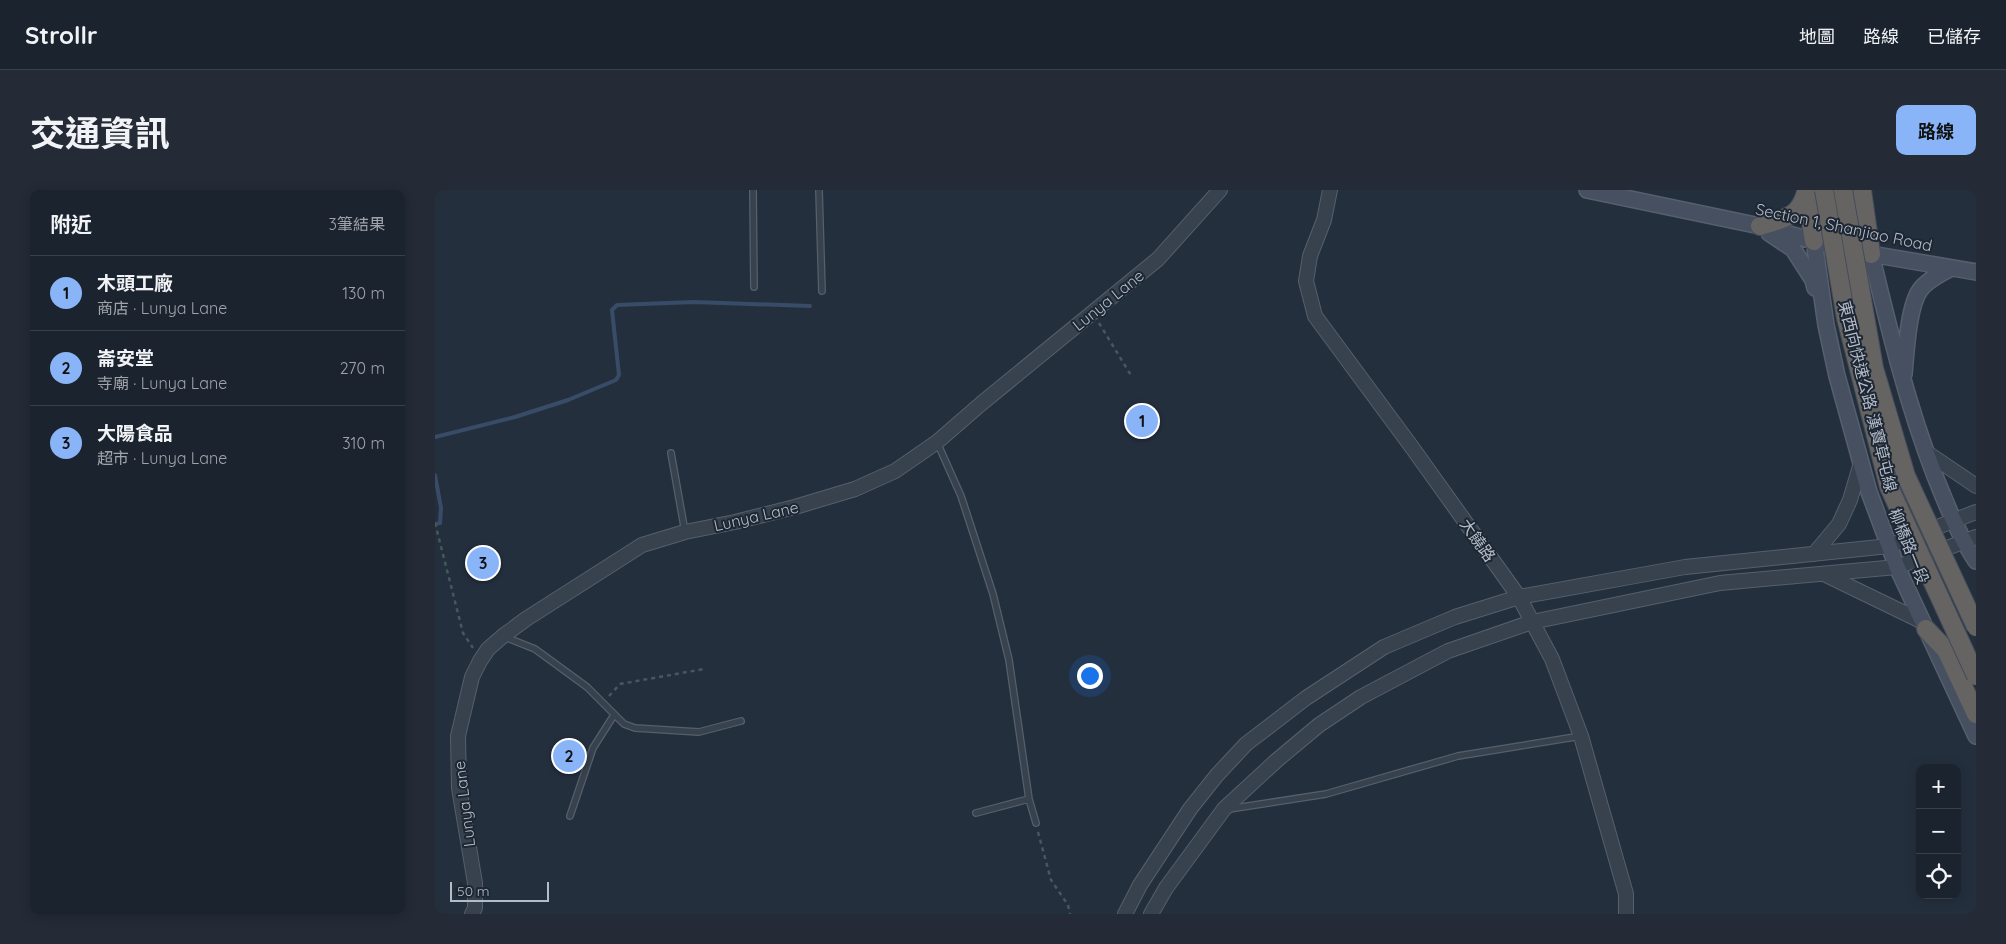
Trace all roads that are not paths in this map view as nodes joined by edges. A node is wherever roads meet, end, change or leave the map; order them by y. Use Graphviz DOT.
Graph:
graph roads {
  1 [pos="753,190"];
  2 [pos="819,190"];
  3 [pos="1220,190"];
  4 [pos="1329,190"];
  5 [pos="1587,190"];
  6 [pos="1824,190"];
  7 [pos="1843,190"];
  8 [pos="1862,190"];
  9 [pos="1806,191"];
  10 [pos="1626,194"];
  11 [pos="1759,226"];
  12 [pos="1814,241"];
  13 [pos="1871,254"];
  14 [pos="1951,268"];
  15 [pos="1976,272"];
  16 [pos="755,287"];
  17 [pos="821,291"];
  18 [pos="1826,325"];
  19 [pos="1904,383"];
  20 [pos="937,442"];
  21 [pos="1926,452"];
  22 [pos="671,453"];
  23 [pos="1861,462"];
  24 [pos="1976,486"];
  25 [pos="1976,512"];
  26 [pos="1953,522"];
  27 [pos="685,532"];
  28 [pos="1969,539"];
  29 [pos="1889,546"];
  30 [pos="1814,554"];
  31 [pos="1976,561"];
  32 [pos="1897,567"];
  33 [pos="1823,574"];
  34 [pos="1519,597"];
  35 [pos="1532,622"];
  36 [pos="1924,626"];
  37 [pos="1976,627"];
  38 [pos="503,636"];
  39 [pos="1976,676"];
  40 [pos="1976,714"];
  41 [pos="614,715"];
  42 [pos="741,721"];
  43 [pos="1581,736"];
  44 [pos="1976,736"];
  45 [pos="1029,799"];
  46 [pos="1224,810"];
  47 [pos="976,813"];
  48 [pos="570,816"];
  49 [pos="1036,823"];
  50 [pos="476,912"];
  51 [pos="1125,914"];
  52 [pos="1151,914"];
  53 [pos="1626,914"];
  1 -- 16 [label="lane"];
  2 -- 17 [label="lane"];
  3 -- 20 [label="street, Lunya Lane"];
  4 -- 34 [label="street, 大饒路"];
  5 -- 10 [label="main road, Section 1, Shanjiao Road"];
  6 -- 39 [label="highway, 東西向快速公路 漢寶草屯線, bridge"];
  7 -- 37 [label="highway, 東西向快速公路 漢寶草屯線, bridge"];
  8 -- 13 [label="highway"];
  9 -- 11 [label="highway"];
  9 -- 12 [label="highway"];
  10 -- 11 [label="main road, Section 1, Shanjiao Road"];
  11 -- 12 [label="main road, Section 1, Shanjiao Road"];
  11 -- 18 [label="main road"];
  12 -- 13 [label="main road, Section 1, Shanjiao Road"];
  12 -- 18 [label="main road, 柳橋路一段"];
  13 -- 14 [label="main road, Section 1, Shanjiao Road"];
  13 -- 19 [label="main road"];
  14 -- 15 [label="main road, Section 1, Shanjiao Road"];
  14 -- 19 [label="main road"];
  18 -- 23 [label="main road, 柳橋路一段"];
  19 -- 21 [label="main road"];
  20 -- 27 [label="street, Lunya Lane"];
  20 -- 45 [label="lane"];
  21 -- 24 [label="street"];
  21 -- 26 [label="main road"];
  22 -- 27 [label="lane"];
  23 -- 29 [label="main road, 柳橋路一段"];
  23 -- 30 [label="street"];
  25 -- 26 [label="street"];
  26 -- 28 [label="main road"];
  26 -- 29 [label="street"];
  27 -- 38 [label="street, Lunya Lane"];
  28 -- 31 [label="main road"];
  28 -- 32 [label="street"];
  29 -- 30 [label="street"];
  29 -- 32 [label="main road, 柳橋路一段"];
  30 -- 34 [label="street"];
  32 -- 33 [label="street"];
  32 -- 36 [label="main road, 柳橋路一段"];
  33 -- 35 [label="street"];
  33 -- 36 [label="street"];
  34 -- 35 [label="street, 大饒路"];
  34 -- 51 [label="street"];
  35 -- 43 [label="street, 大饒路"];
  35 -- 46 [label="street"];
  36 -- 40 [label="highway"];
  36 -- 44 [label="main road, 柳橋路一段"];
  38 -- 41 [label="lane"];
  38 -- 50 [label="street, Lunya Lane"];
  41 -- 42 [label="lane"];
  41 -- 48 [label="lane"];
  43 -- 46 [label="lane"];
  43 -- 53 [label="street, 大饒路"];
  45 -- 47 [label="lane"];
  45 -- 49 [label="lane"];
  46 -- 52 [label="street"];
}
